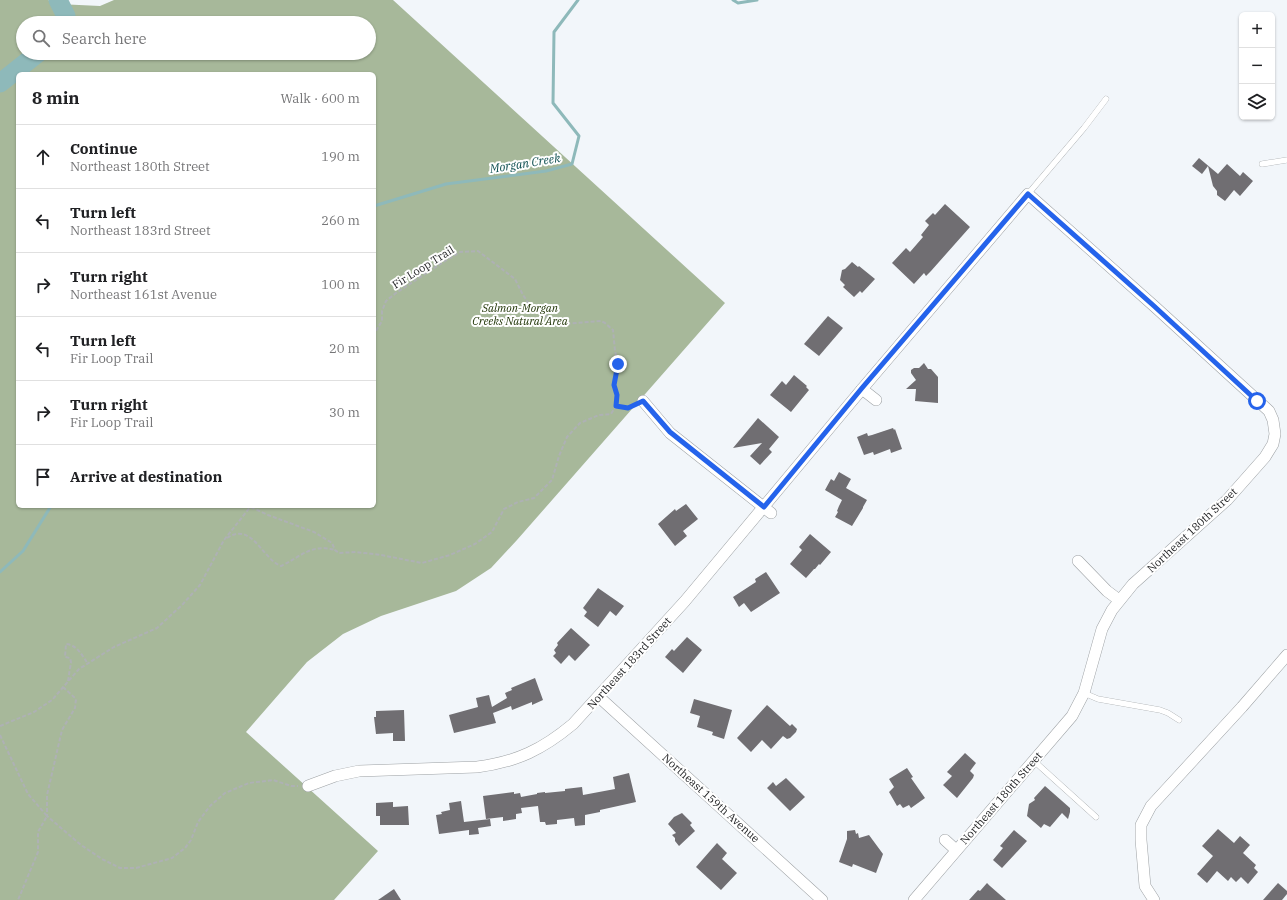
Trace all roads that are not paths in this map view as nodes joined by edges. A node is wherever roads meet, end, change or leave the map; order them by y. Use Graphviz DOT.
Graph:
graph roads {
  1 [pos="1106,99"];
  2 [pos="1287,160"];
  3 [pos="1262,164"];
  4 [pos="1028,194"];
  5 [pos="862,388"];
  6 [pos="876,400"];
  7 [pos="643,401"];
  8 [pos="768,510"];
  9 [pos="1078,561"];
  10 [pos="1119,600"];
  11 [pos="1287,655"];
  12 [pos="1084,693"];
  13 [pos="599,697"];
  14 [pos="1179,720"];
  15 [pos="1034,761"];
  16 [pos="308,786"];
  17 [pos="1096,817"];
  18 [pos="945,840"];
  19 [pos="956,850"];
  20 [pos="822,900"];
  21 [pos="914,900"];
  22 [pos="1154,900"];
  1 -- 4 [label="lane, Northeast 183rd Street"];
  2 -- 3 [label="lane"];
  4 -- 5 [label="street, Northeast 183rd Street"];
  4 -- 10 [label="street, Northeast 180th Street"];
  5 -- 6 [label="street"];
  5 -- 8 [label="street, Northeast 183rd Street"];
  7 -- 8 [label="street"];
  8 -- 13 [label="street, Northeast 183rd Street"];
  9 -- 10 [label="street"];
  10 -- 12 [label="street, Northeast 180th Street"];
  11 -- 22 [label="street"];
  12 -- 14 [label="lane"];
  12 -- 15 [label="street, Northeast 180th Street"];
  13 -- 16 [label="street, Northeast 183rd Street"];
  13 -- 20 [label="street, Northeast 159th Avenue"];
  15 -- 17 [label="lane"];
  15 -- 19 [label="street, Northeast 180th Street"];
  18 -- 19 [label="street, Northeast 180th Street"];
  19 -- 21 [label="street, Northeast 180th Street"];
}
